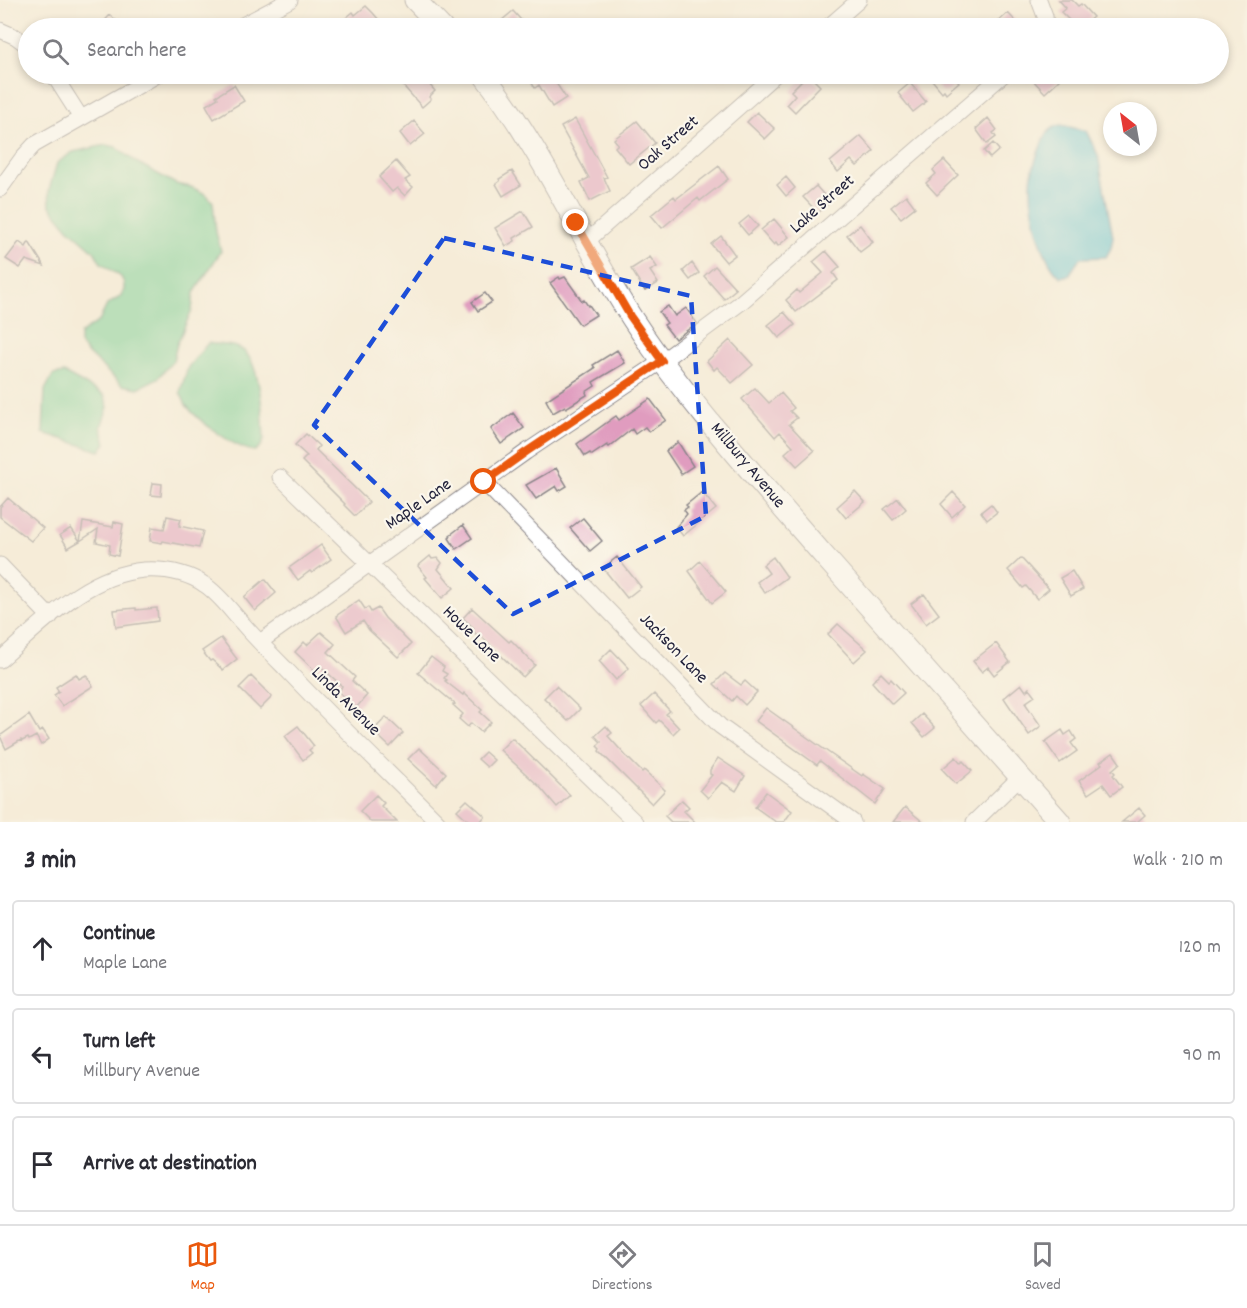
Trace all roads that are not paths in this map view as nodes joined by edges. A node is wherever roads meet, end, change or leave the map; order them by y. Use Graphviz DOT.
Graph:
graph roads {
  1 [pos="290,0"];
  2 [pos="415,0"];
  3 [pos="859,0"];
  4 [pos="1039,0"];
  5 [pos="256,18"];
  6 [pos="432,18"];
  7 [pos="838,18"];
  8 [pos="1045,18"];
  9 [pos="0,30"];
  10 [pos="18,38"];
  11 [pos="59,84"];
  12 [pos="141,84"];
  13 [pos="491,84"];
  14 [pos="765,84"];
  15 [pos="992,84"];
  16 [pos="81,118"];
  17 [pos="0,189"];
  18 [pos="586,242"];
  19 [pos="662,361"];
  20 [pos="280,477"];
  21 [pos="484,482"];
  22 [pos="369,564"];
  23 [pos="0,565"];
  24 [pos="50,617"];
  25 [pos="260,642"];
  26 [pos="0,660"];
  27 [pos="1020,777"];
  28 [pos="438,822"];
  29 [pos="634,822"];
  30 [pos="853,822"];
  31 [pos="974,822"];
  32 [pos="1059,822"];
  1 -- 5 [label="street"];
  2 -- 6 [label="main road"];
  3 -- 7 [label="street"];
  4 -- 8 [label="street"];
  9 -- 10 [label="street"];
  11 -- 16 [label="street"];
  12 -- 16 [label="street"];
  13 -- 18 [label="main road, Millbury Avenue"];
  14 -- 18 [label="street, Oak Street"];
  15 -- 19 [label="street, Lake Street"];
  16 -- 17 [label="street"];
  18 -- 19 [label="main road, Millbury Avenue"];
  19 -- 21 [label="street, Maple Lane"];
  19 -- 27 [label="main road, Millbury Avenue"];
  20 -- 22 [label="street, Howe Lane"];
  21 -- 22 [label="street, Maple Lane"];
  21 -- 30 [label="street, Jackson Lane"];
  22 -- 25 [label="street, Maple Lane"];
  22 -- 29 [label="street, Howe Lane"];
  23 -- 24 [label="street"];
  24 -- 25 [label="street, Linda Avenue"];
  24 -- 26 [label="street, Linda Avenue"];
  25 -- 28 [label="street, Linda Avenue"];
  27 -- 31 [label="street"];
  27 -- 32 [label="main road, Millbury Avenue"];
}
